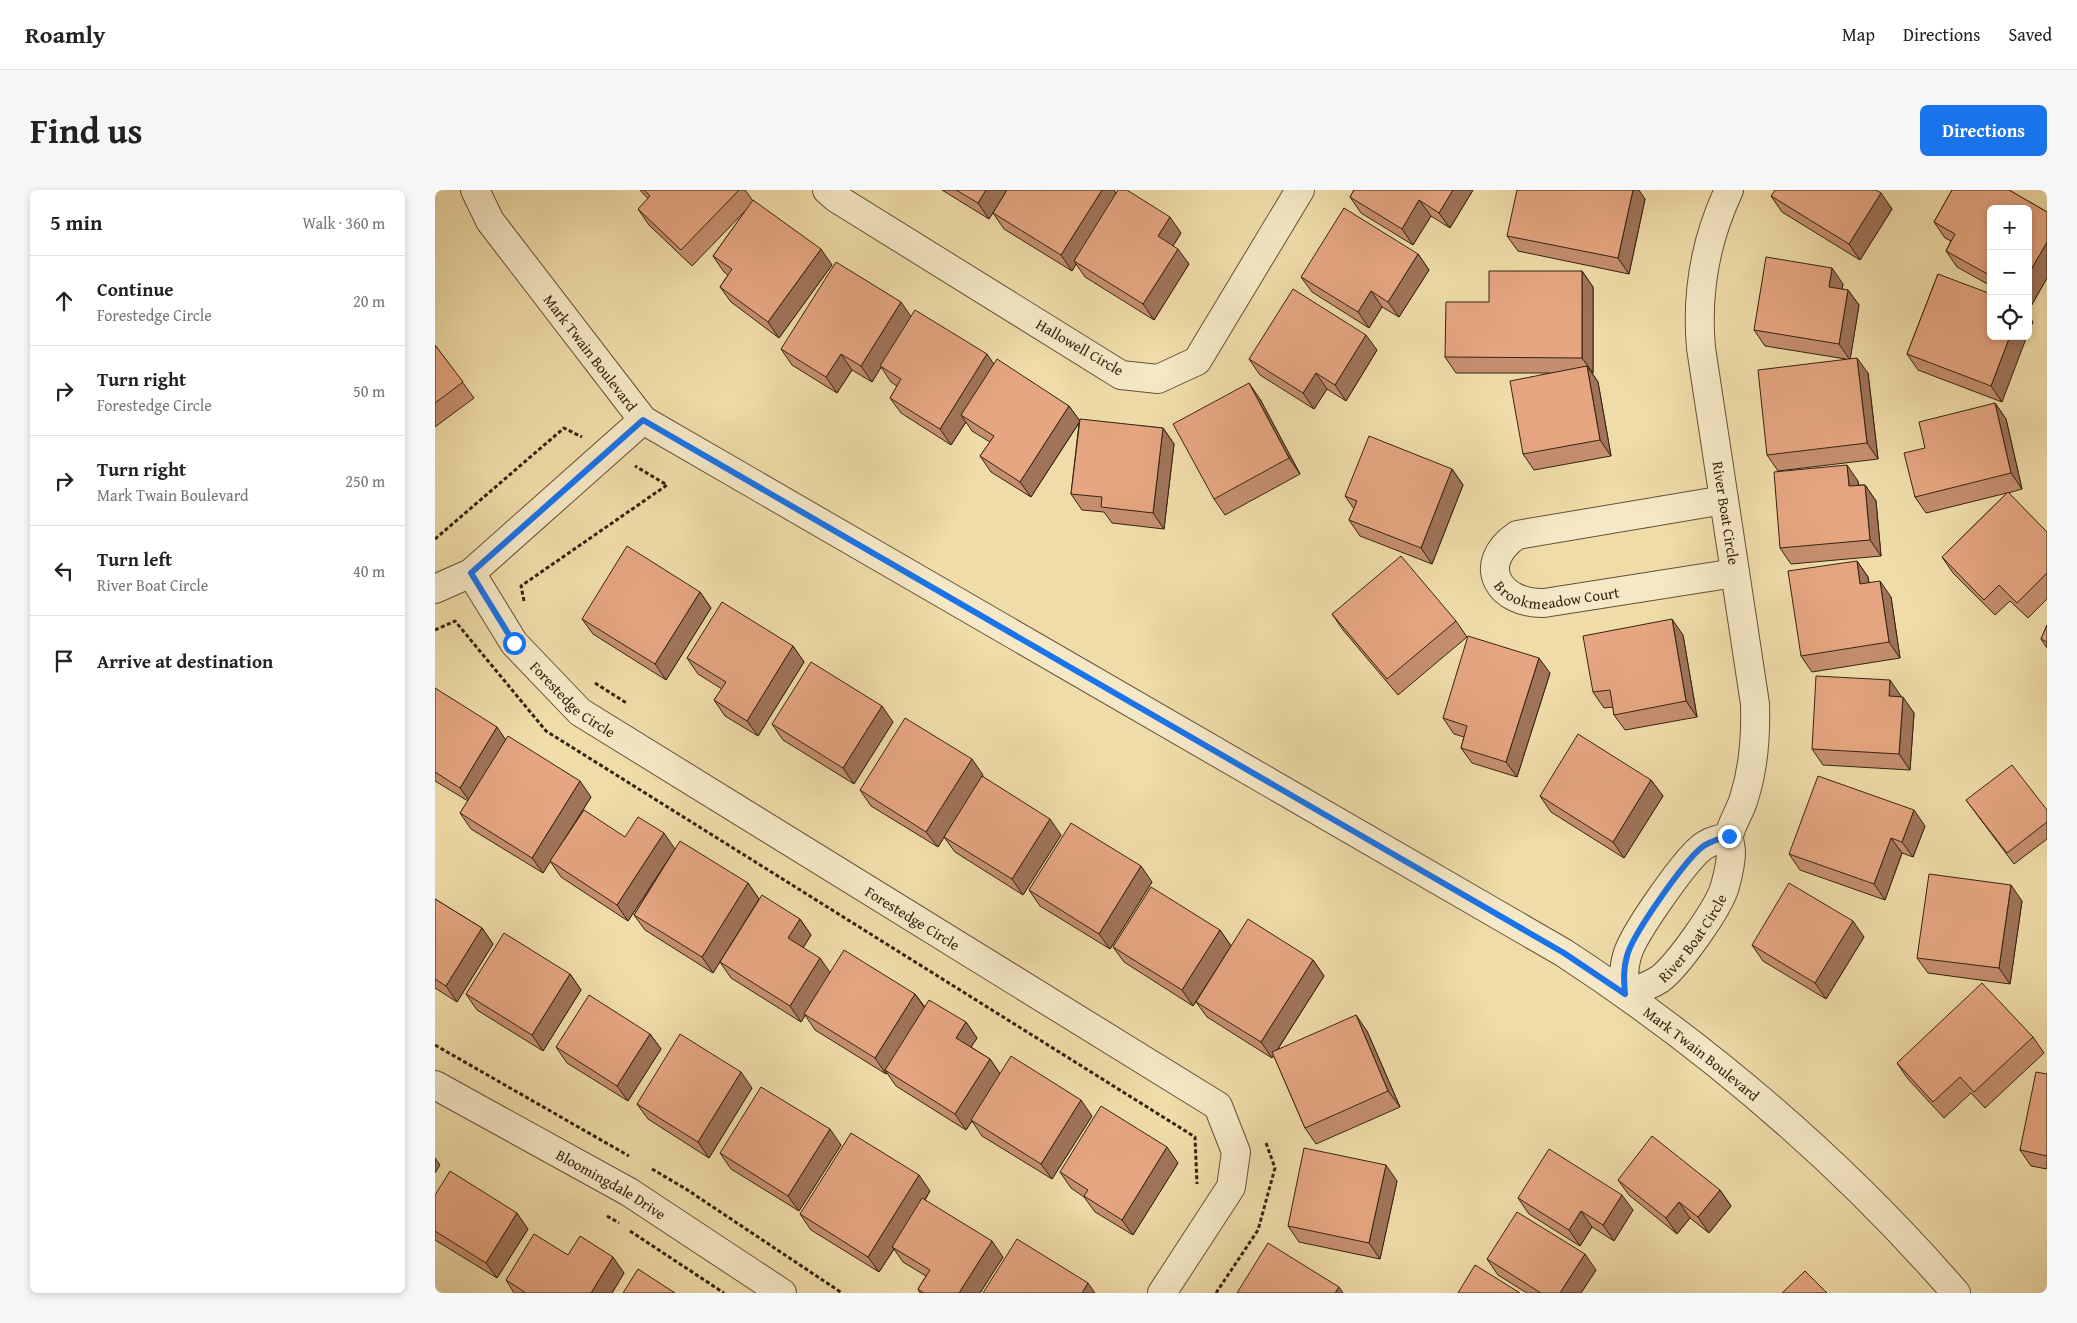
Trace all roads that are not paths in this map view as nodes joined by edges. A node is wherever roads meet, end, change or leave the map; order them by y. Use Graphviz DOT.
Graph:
graph roads {
  1 [pos="475,190"];
  2 [pos="827,190"];
  3 [pos="1300,190"];
  4 [pos="1729,190"];
  5 [pos="643,420"];
  6 [pos="1724,500"];
  7 [pos="471,573"];
  8 [pos="1735,573"];
  9 [pos="435,589"];
  10 [pos="1729,836"];
  11 [pos="1625,994"];
  12 [pos="435,1085"];
  13 [pos="782,1293"];
  14 [pos="1162,1293"];
  15 [pos="1956,1293"];
  1 -- 5 [label="street, Mark Twain Boulevard"];
  2 -- 3 [label="street, Hallowell Circle"];
  4 -- 6 [label="street, River Boat Circle"];
  5 -- 7 [label="street"];
  5 -- 11 [label="street, Mark Twain Boulevard"];
  6 -- 8 [label="street, River Boat Circle"];
  6 -- 8 [label="street, Brookmeadow Court"];
  7 -- 9 [label="street"];
  7 -- 14 [label="street, Forestedge Circle"];
  8 -- 10 [label="street, River Boat Circle"];
  10 -- 11 [label="street"];
  10 -- 11 [label="street, River Boat Circle"];
  11 -- 15 [label="street, Mark Twain Boulevard"];
  12 -- 13 [label="street, Bloomingdale Drive"];
}
